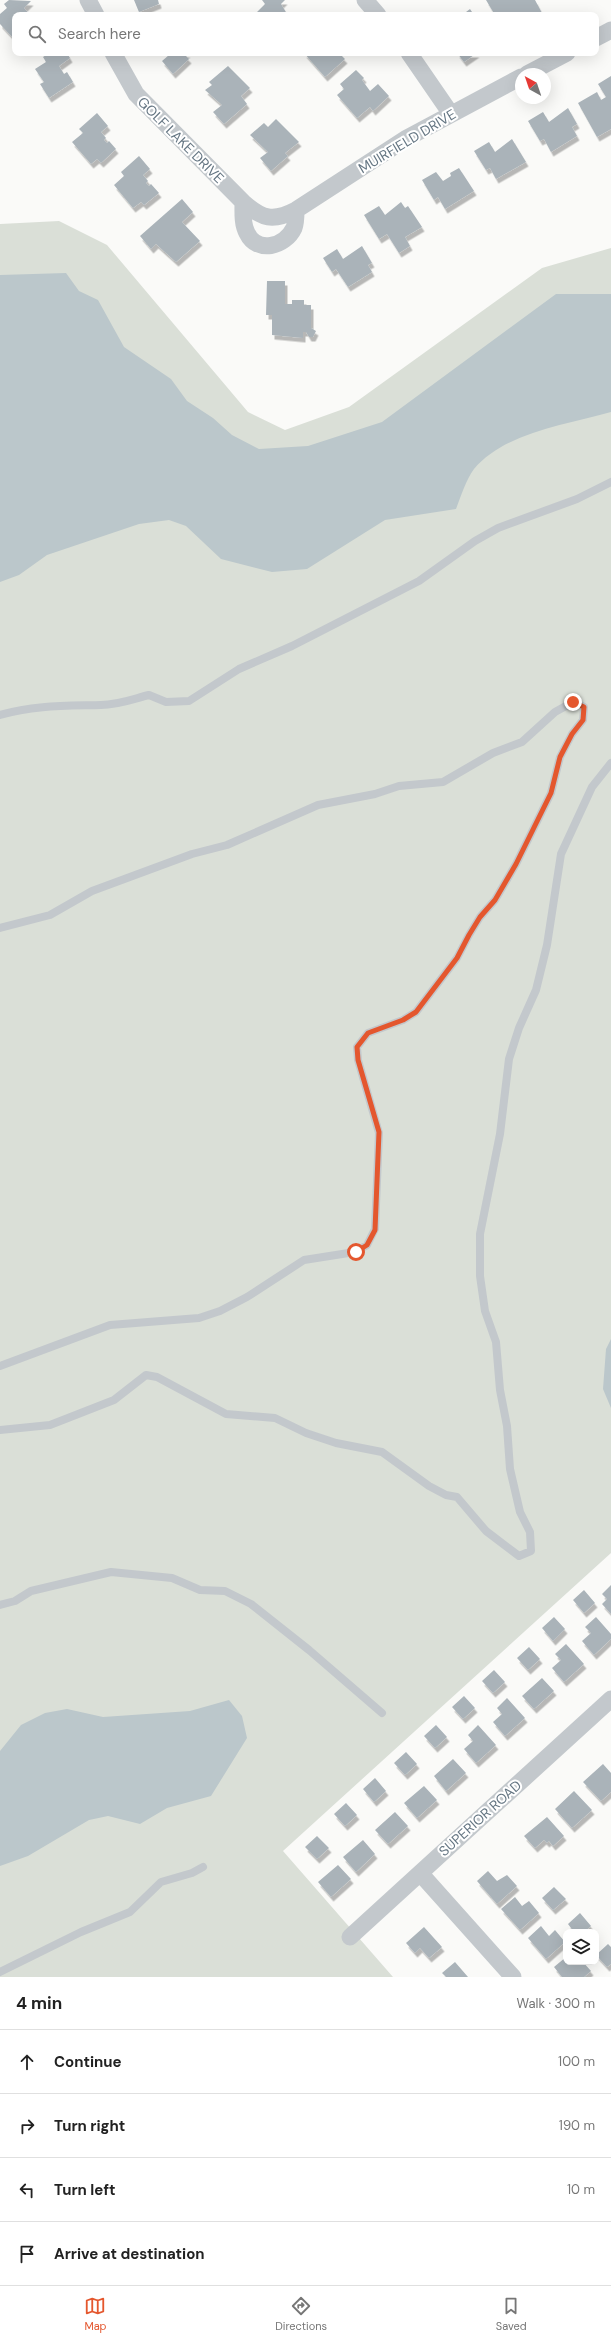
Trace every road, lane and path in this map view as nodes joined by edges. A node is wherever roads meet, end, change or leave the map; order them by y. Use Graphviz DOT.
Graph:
graph roads {
  1 [pos="88,0"];
  2 [pos="365,0"];
  3 [pos="94,12"];
  4 [pos="375,12"];
  5 [pos="611,30"];
  6 [pos="599,36"];
  7 [pos="115,56"];
  8 [pos="411,56"];
  9 [pos="561,56"];
  10 [pos="538,68"];
  11 [pos="515,80"];
  12 [pos="451,114"];
  13 [pos="243,202"];
  14 [pos="296,210"];
  15 [pos="611,482"];
  16 [pos="0,715"];
  17 [pos="611,763"];
  18 [pos="0,928"];
  19 [pos="0,1366"];
  20 [pos="0,1430"];
  21 [pos="0,1605"];
  22 [pos="611,1699"];
  23 [pos="382,1713"];
  24 [pos="203,1867"];
  25 [pos="420,1873"];
  26 [pos="350,1937"];
  27 [pos="0,1972"];
  28 [pos="513,1977"];
  1 -- 3 [label="street"];
  2 -- 4 [label="street"];
  5 -- 6 [label="street"];
  7 -- 13 [label="street, GOLF LAKE DRIVE"];
  8 -- 12 [label="street"];
  9 -- 10 [label="street"];
  11 -- 12 [label="street, MUIRFIELD DRIVE"];
  12 -- 14 [label="street, MUIRFIELD DRIVE"];
  13 -- 14 [label="street, MUIRFIELD DRIVE"];
  13 -- 14 [label="street"];
  15 -- 16 [label="lane"];
  17 -- 20 [label="lane"];
  18 -- 19 [label="lane"];
  21 -- 23 [label="lane"];
  22 -- 25 [label="street, SUPERIOR ROAD"];
  24 -- 27 [label="lane"];
  25 -- 26 [label="street, SUPERIOR ROAD"];
  25 -- 28 [label="street"];
}
